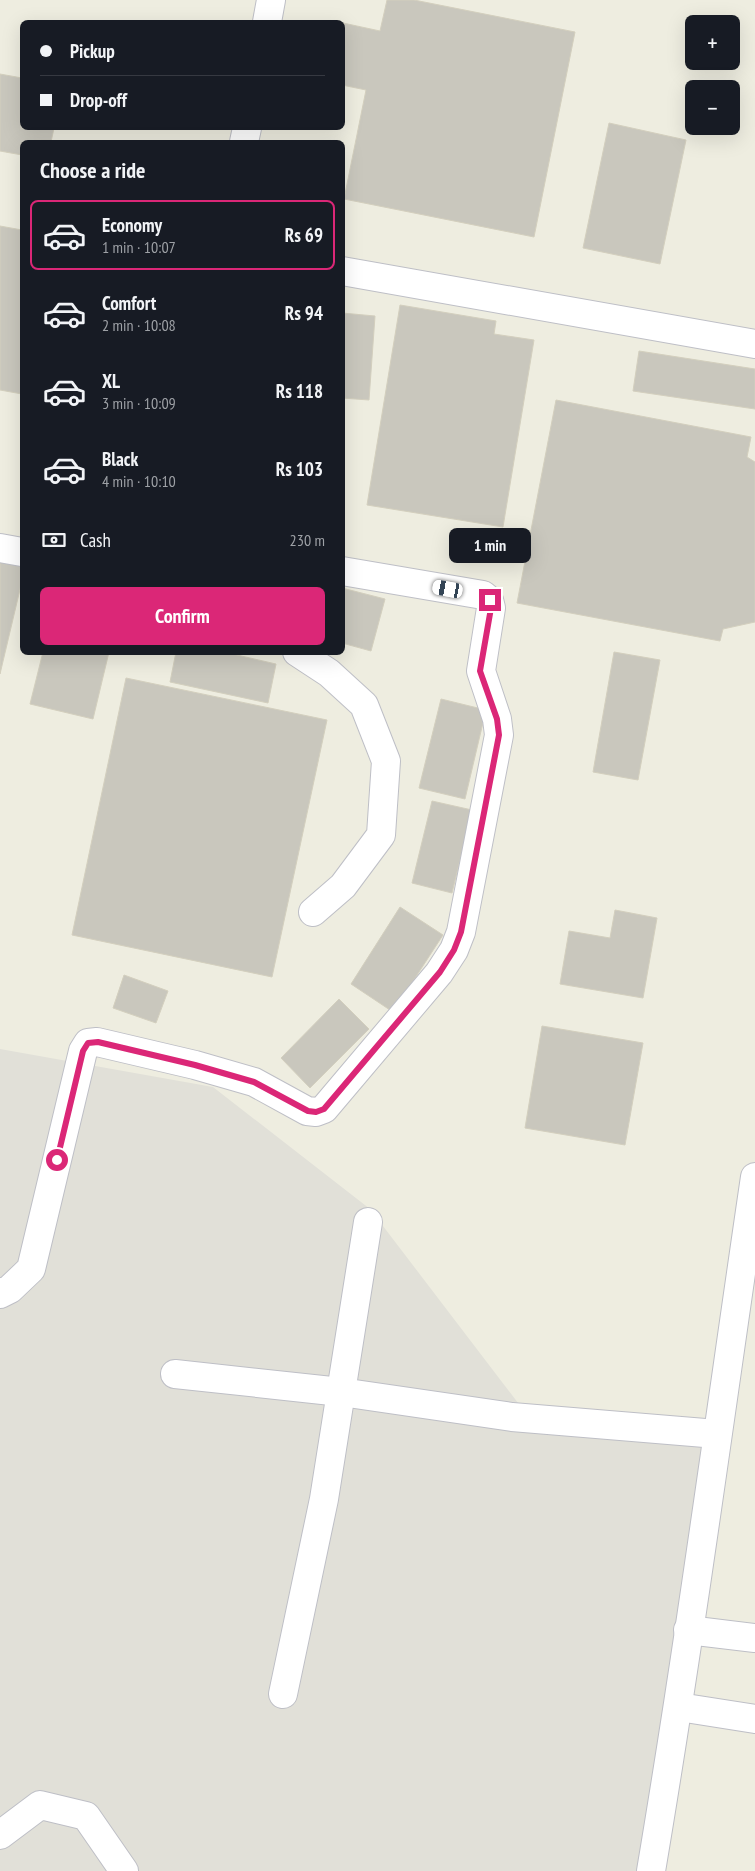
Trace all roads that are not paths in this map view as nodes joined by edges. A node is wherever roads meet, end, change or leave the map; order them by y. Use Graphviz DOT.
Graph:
graph roads {
  1 [pos="271,0"];
  2 [pos="267,20"];
  3 [pos="345,272"];
  4 [pos="755,344"];
  5 [pos="0,548"];
  6 [pos="20,552"];
  7 [pos="345,572"];
  8 [pos="302,655"];
  9 [pos="313,912"];
  10 [pos="755,1177"];
  11 [pos="752,1219"];
  12 [pos="368,1222"];
  13 [pos="0,1294"];
  14 [pos="175,1374"];
  15 [pos="341,1392"];
  16 [pos="717,1434"];
  17 [pos="688,1630"];
  18 [pos="755,1638"];
  19 [pos="283,1694"];
  20 [pos="679,1707"];
  21 [pos="755,1718"];
  22 [pos="0,1835"];
  23 [pos="124,1871"];
  24 [pos="651,1871"];
  1 -- 2 [label="street"];
  3 -- 4 [label="street"];
  5 -- 6 [label="street"];
  7 -- 13 [label="street"];
  8 -- 9 [label="street"];
  10 -- 11 [label="street"];
  11 -- 16 [label="street"];
  12 -- 15 [label="street"];
  14 -- 15 [label="street"];
  15 -- 16 [label="street"];
  15 -- 19 [label="street"];
  16 -- 17 [label="street"];
  17 -- 18 [label="street"];
  17 -- 20 [label="street"];
  20 -- 21 [label="street"];
  20 -- 24 [label="street"];
  22 -- 23 [label="street"];
}
